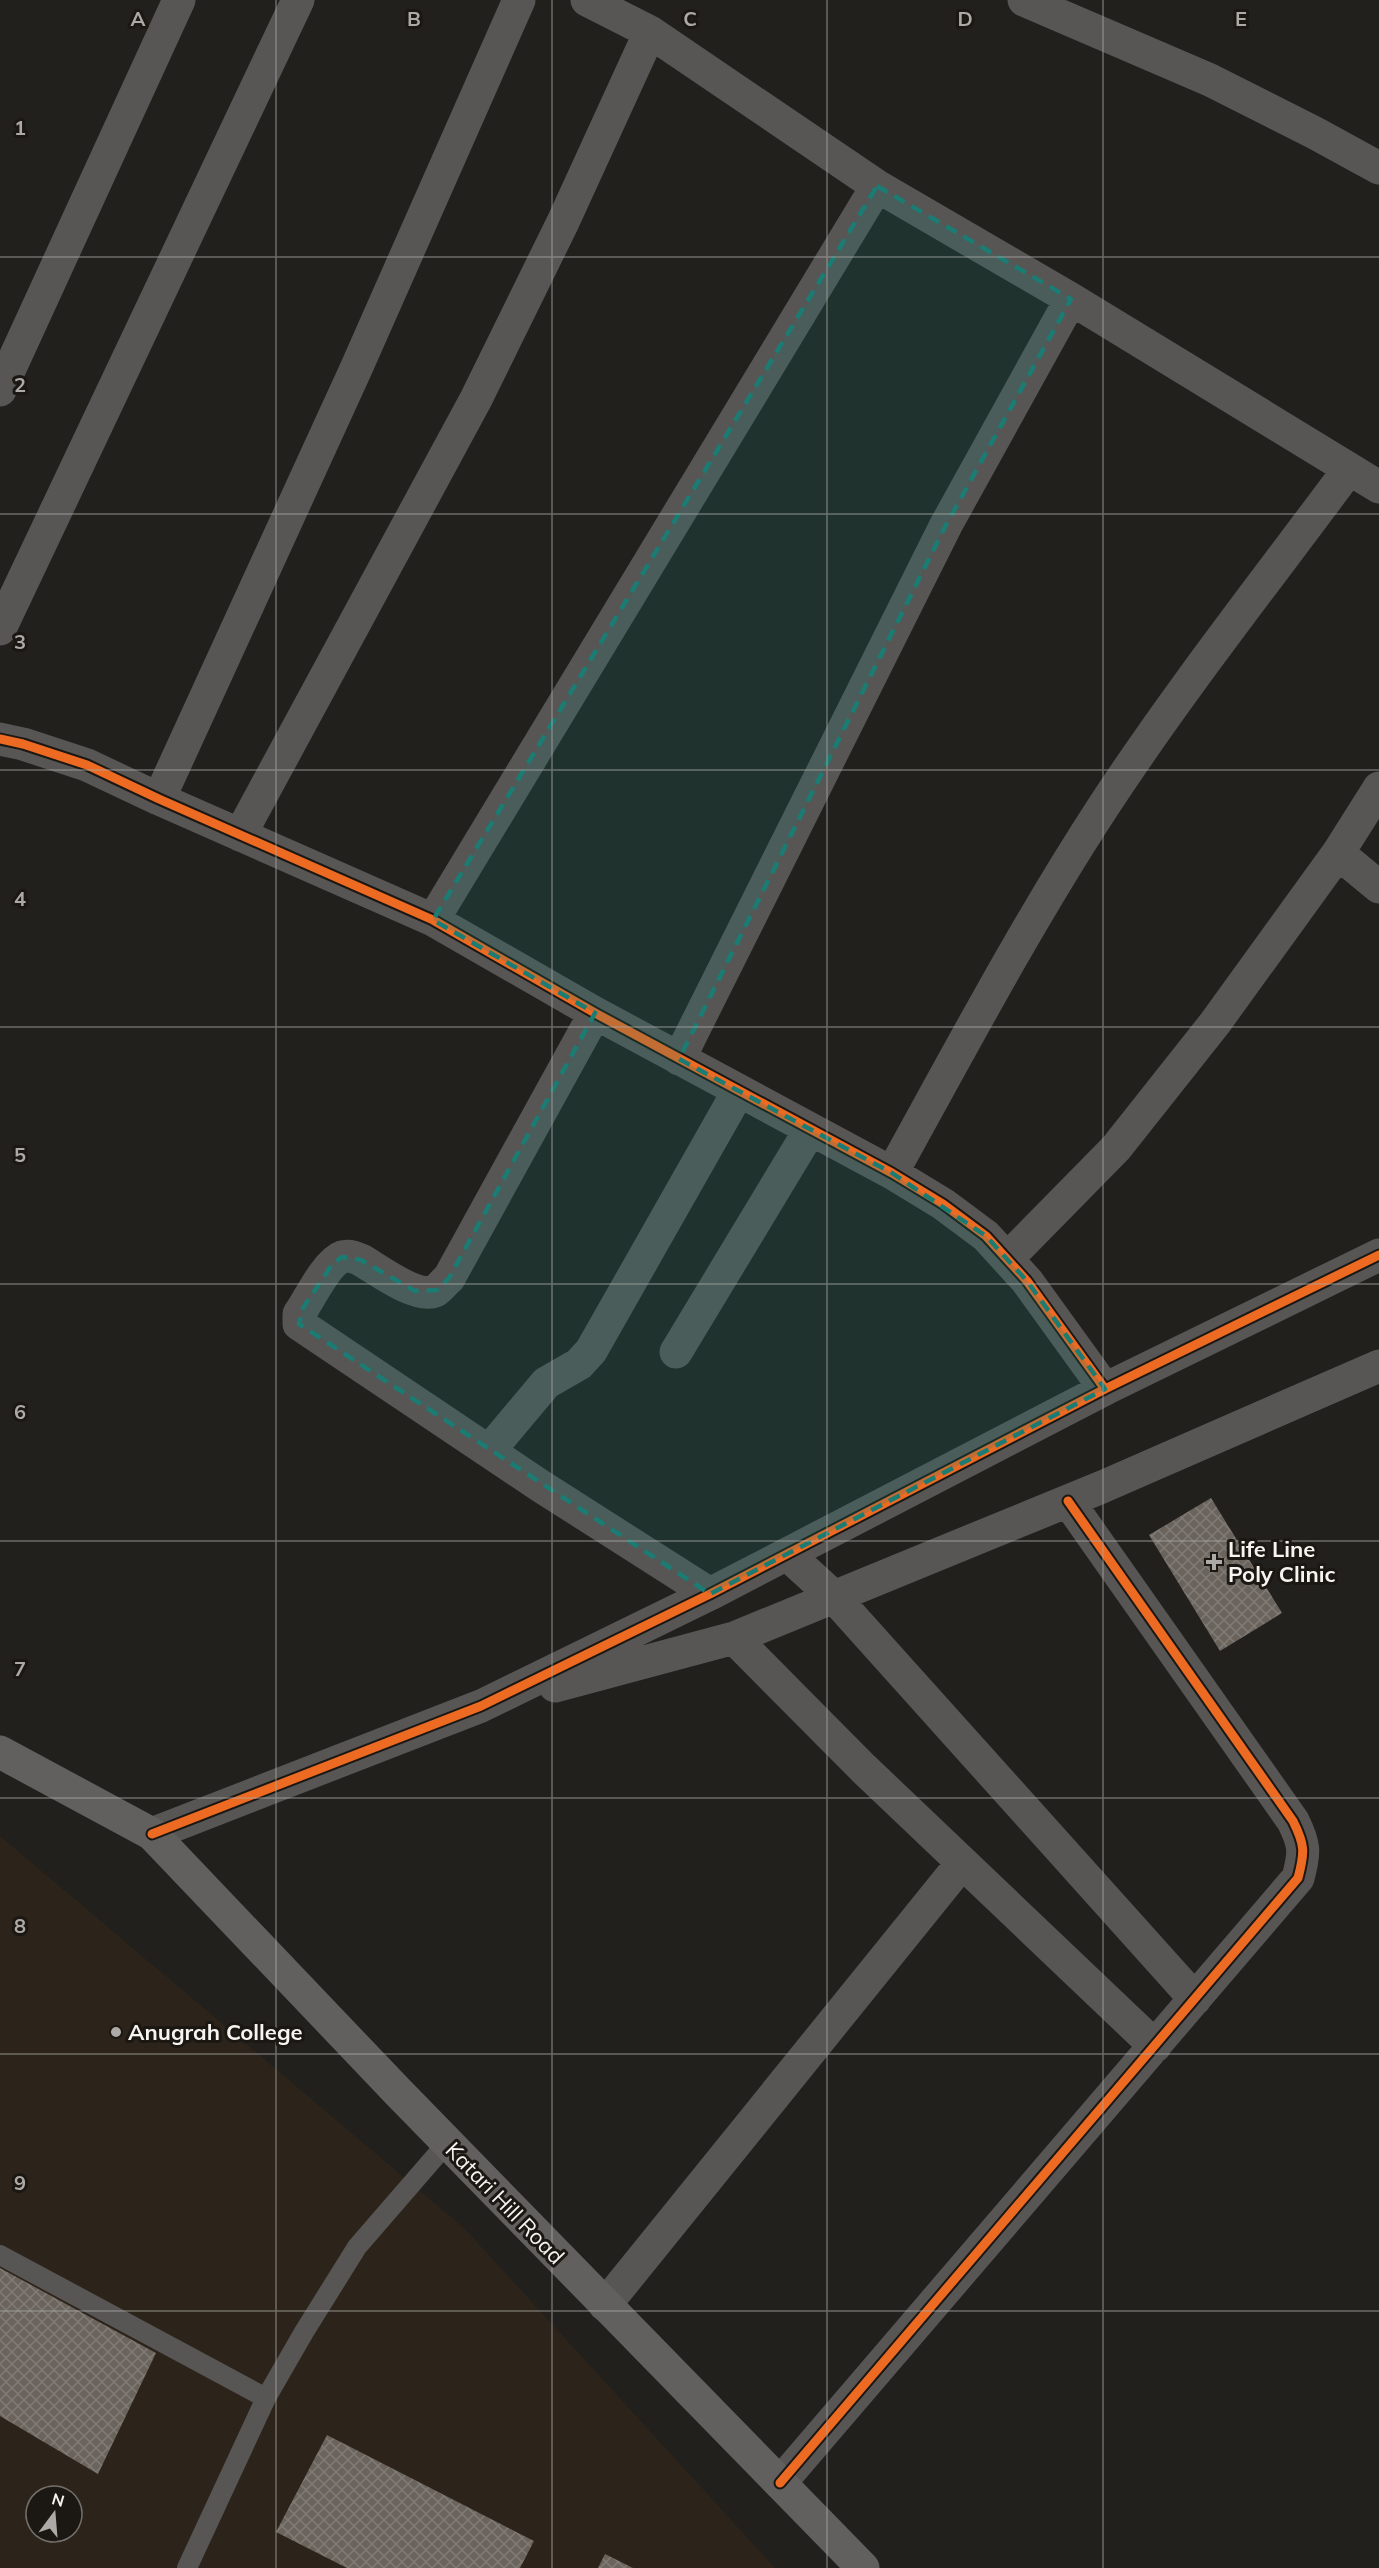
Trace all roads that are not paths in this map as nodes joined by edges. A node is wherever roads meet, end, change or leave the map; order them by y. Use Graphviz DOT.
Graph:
graph roads {
  1 [pos="179,0"];
  2 [pos="298,0"];
  3 [pos="519,0"];
  4 [pos="587,0"];
  5 [pos="1024,0"];
  6 [pos="650,32"];
  7 [pos="1379,168"];
  8 [pos="877,186"];
  9 [pos="1071,299"];
  10 [pos="0,390"];
  11 [pos="1349,469"];
  12 [pos="1379,487"];
  13 [pos="0,629"];
  14 [pos="0,739"];
  15 [pos="1379,788"];
  16 [pos="159,799"];
  17 [pos="240,835"];
  18 [pos="1338,853"];
  19 [pos="1379,887"];
  20 [pos="433,920"];
  21 [pos="595,1013"];
  22 [pos="680,1059"];
  23 [pos="738,1092"];
  24 [pos="810,1130"];
  25 [pos="892,1173"];
  26 [pos="1379,1255"];
  27 [pos="1007,1259"];
  28 [pos="676,1352"];
  29 [pos="1379,1366"];
  30 [pos="1105,1389"];
  31 [pos="489,1451"];
  32 [pos="1068,1501"];
  33 [pos="787,1554"];
  34 [pos="710,1594"];
  35 [pos="834,1597"];
  36 [pos="734,1638"];
  37 [pos="481,1706"];
  38 [pos="0,1752"];
  39 [pos="152,1834"];
  40 [pos="962,1863"];
  41 [pos="1195,2000"];
  42 [pos="1155,2046"];
  43 [pos="447,2143"];
  44 [pos="0,2255"];
  45 [pos="605,2305"];
  46 [pos="266,2398"];
  47 [pos="780,2483"];
  48 [pos="187,2568"];
  49 [pos="863,2568"];
  1 -- 10 [label="street"];
  2 -- 13 [label="street"];
  3 -- 16 [label="street"];
  4 -- 6 [label="street"];
  5 -- 7 [label="street"];
  6 -- 8 [label="street"];
  6 -- 17 [label="street"];
  8 -- 9 [label="street"];
  8 -- 20 [label="street"];
  9 -- 11 [label="street"];
  9 -- 22 [label="street"];
  11 -- 12 [label="street"];
  11 -- 25 [label="street"];
  14 -- 16 [label="street"];
  15 -- 18 [label="street"];
  16 -- 17 [label="street"];
  17 -- 20 [label="street"];
  18 -- 19 [label="street"];
  18 -- 27 [label="street"];
  20 -- 21 [label="street"];
  21 -- 22 [label="street"];
  21 -- 31 [label="street"];
  22 -- 23 [label="street"];
  23 -- 24 [label="street"];
  23 -- 31 [label="street"];
  24 -- 25 [label="street"];
  24 -- 28 [label="street"];
  25 -- 27 [label="street"];
  26 -- 30 [label="street"];
  27 -- 30 [label="street"];
  29 -- 32 [label="street"];
  30 -- 33 [label="street"];
  31 -- 34 [label="street"];
  32 -- 35 [label="street"];
  32 -- 41 [label="street"];
  33 -- 34 [label="street"];
  33 -- 35 [label="street"];
  34 -- 37 [label="street"];
  35 -- 36 [label="street"];
  35 -- 41 [label="street"];
  36 -- 37 [label="street"];
  36 -- 40 [label="street"];
  37 -- 39 [label="street"];
  38 -- 39 [label="main road, Katari Hill Road"];
  39 -- 43 [label="main road, Katari Hill Road"];
  40 -- 42 [label="street"];
  40 -- 45 [label="street"];
  41 -- 42 [label="street"];
  42 -- 47 [label="street"];
  43 -- 45 [label="main road, Katari Hill Road"];
  43 -- 46 [label="lane"];
  44 -- 46 [label="lane"];
  45 -- 47 [label="main road, Katari Hill Road"];
  46 -- 48 [label="lane"];
  47 -- 49 [label="main road, Katari Hill Road"];
}
